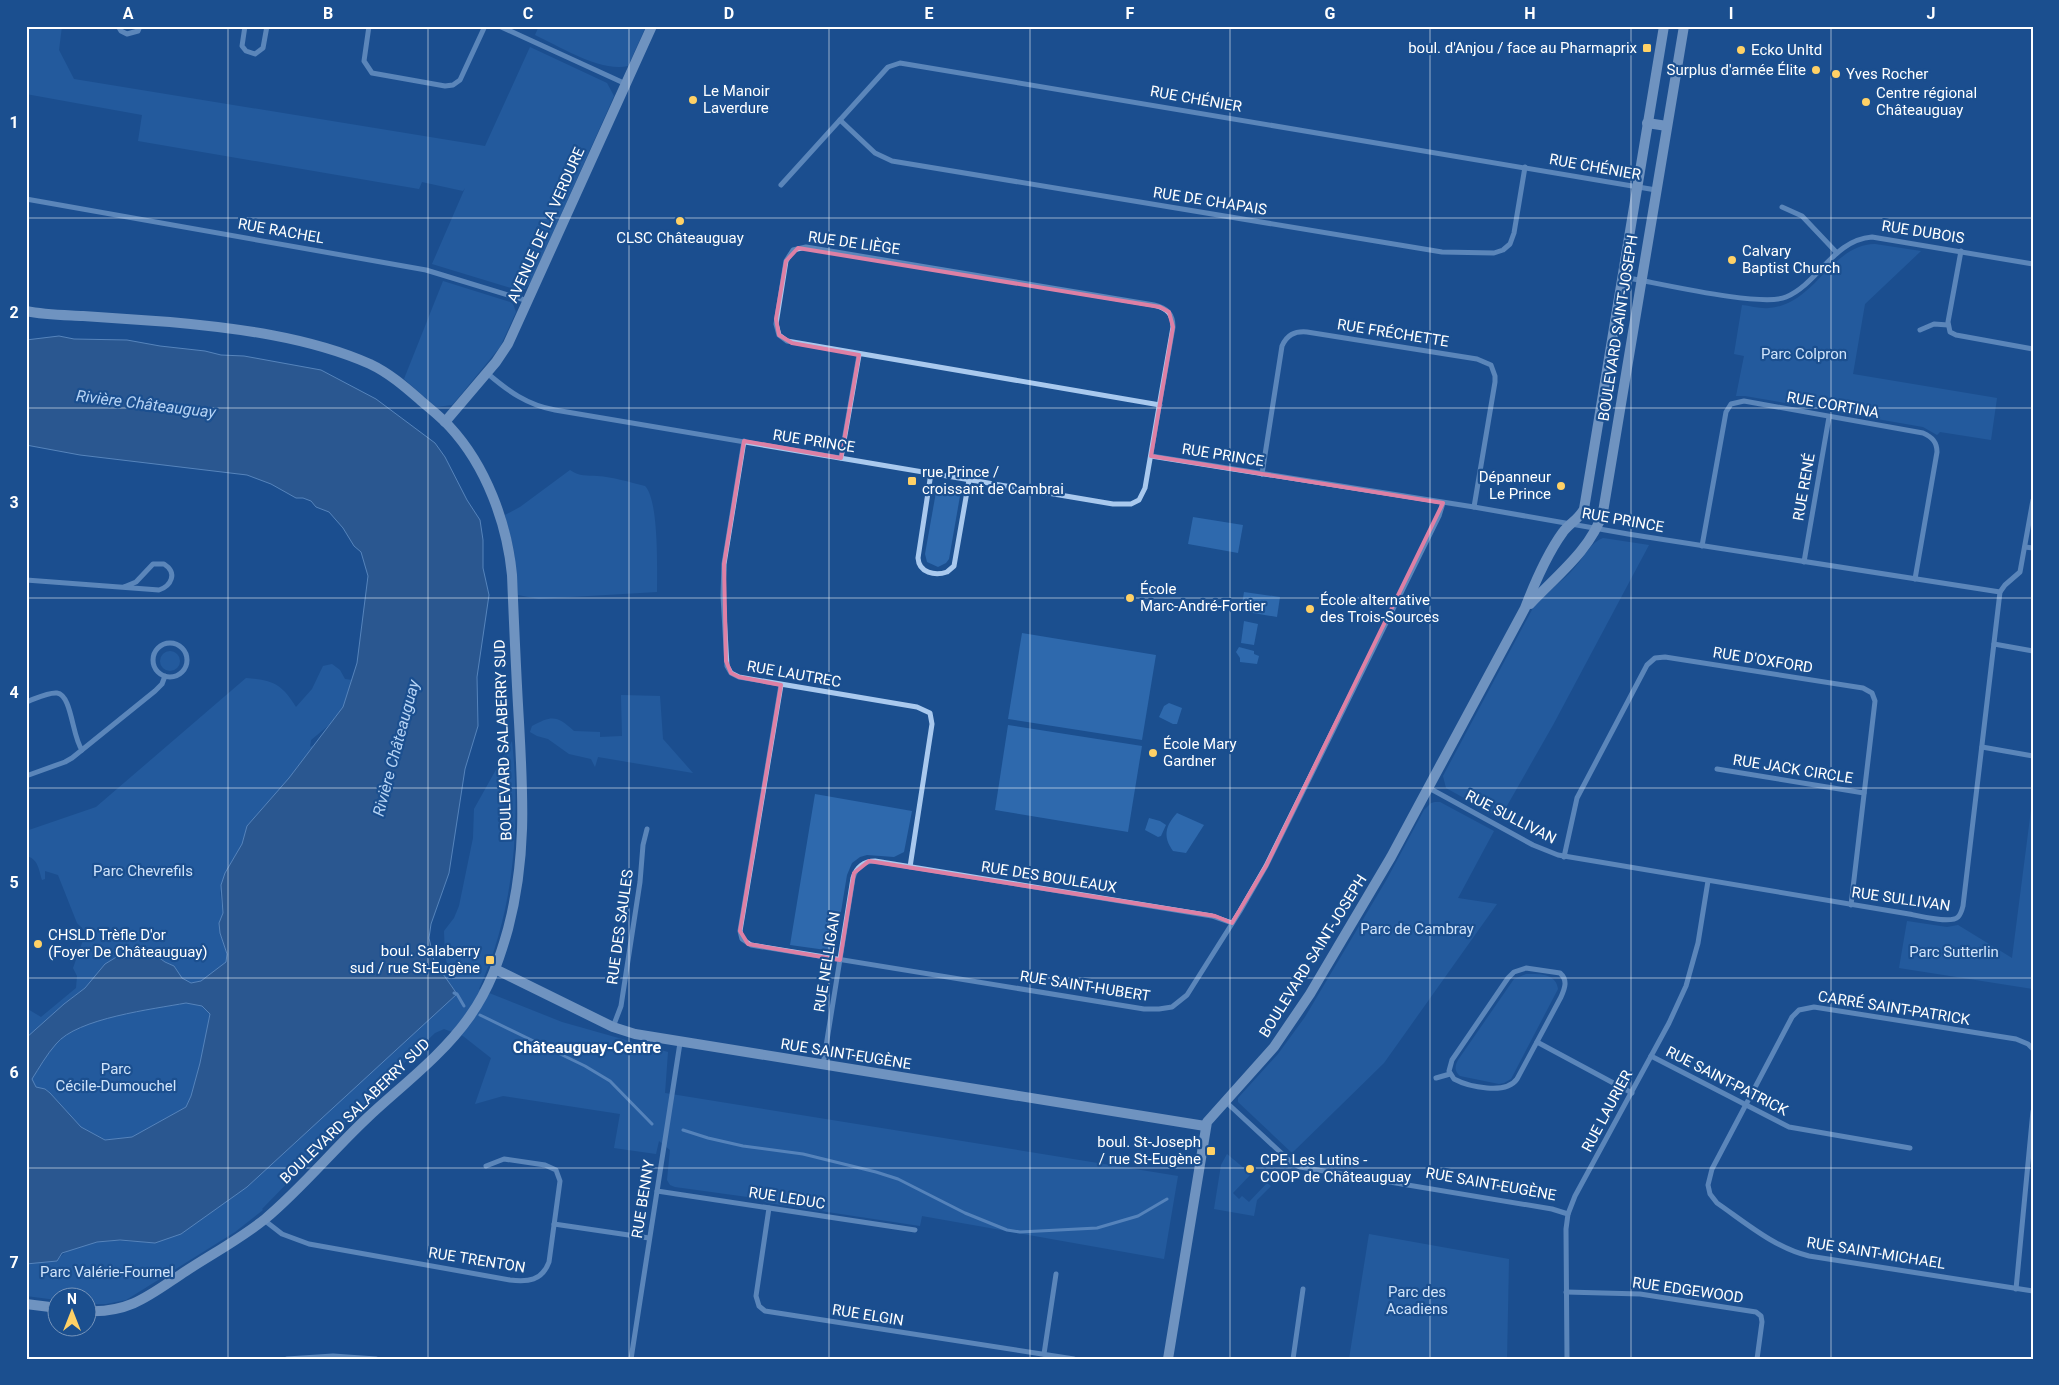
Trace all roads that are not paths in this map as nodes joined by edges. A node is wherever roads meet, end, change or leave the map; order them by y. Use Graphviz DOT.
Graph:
graph roads {
  1 [pos="118,26"];
  2 [pos="140,26"];
  3 [pos="245,26"];
  4 [pos="267,26"];
  5 [pos="369,26"];
  6 [pos="485,26"];
  7 [pos="499,26"];
  8 [pos="652,26"];
  9 [pos="1664,26"];
  10 [pos="1684,26"];
  11 [pos="626,84"];
  12 [pos="840,120"];
  13 [pos="1647,123"];
  14 [pos="1667,126"];
  15 [pos="1525,167"];
  16 [pos="781,185"];
  17 [pos="1637,187"];
  18 [pos="1656,190"];
  19 [pos="26,199"];
  20 [pos="1782,207"];
  21 [pos="1961,251"];
  22 [pos="1837,253"];
  23 [pos="2033,264"];
  24 [pos="1622,276"];
  25 [pos="1641,280"];
  26 [pos="528,301"];
  27 [pos="26,311"];
  28 [pos="1948,325"];
  29 [pos="1920,330"];
  30 [pos="2033,349"];
  31 [pos="859,355"];
  32 [pos="487,373"];
  33 [pos="1160,405"];
  34 [pos="1829,417"];
  35 [pos="445,422"];
  36 [pos="744,442"];
  37 [pos="1151,456"];
  38 [pos="842,458"];
  39 [pos="931,474"];
  40 [pos="1262,474"];
  41 [pos="969,480"];
  42 [pos="2033,500"];
  43 [pos="1443,502"];
  44 [pos="1474,507"];
  45 [pos="1572,524"];
  46 [pos="1595,528"];
  47 [pos="1702,546"];
  48 [pos="2025,547"];
  49 [pos="2033,548"];
  50 [pos="1804,562"];
  51 [pos="1915,579"];
  52 [pos="26,580"];
  53 [pos="124,587"];
  54 [pos="2000,592"];
  55 [pos="1525,608"];
  56 [pos="1994,644"];
  57 [pos="2033,651"];
  58 [pos="165,676"];
  59 [pos="781,685"];
  60 [pos="26,702"];
  61 [pos="1982,747"];
  62 [pos="82,750"];
  63 [pos="2033,756"];
  64 [pos="1717,769"];
  65 [pos="26,776"];
  66 [pos="1429,788"];
  67 [pos="1864,793"];
  68 [pos="647,829"];
  69 [pos="1564,857"];
  70 [pos="861,865"];
  71 [pos="910,867"];
  72 [pos="1708,881"];
  73 [pos="1851,905"];
  74 [pos="1232,923"];
  75 [pos="840,960"];
  76 [pos="495,969"];
  77 [pos="613,1027"];
  78 [pos="1537,1042"];
  79 [pos="680,1043"];
  80 [pos="2033,1049"];
  81 [pos="1651,1056"];
  82 [pos="823,1065"];
  83 [pos="1450,1074"];
  84 [pos="1436,1078"];
  85 [pos="1632,1093"];
  86 [pos="1225,1101"];
  87 [pos="1745,1106"];
  88 [pos="2033,1111"];
  89 [pos="1205,1126"];
  90 [pos="1910,1148"];
  91 [pos="486,1166"];
  92 [pos="657,1191"];
  93 [pos="769,1208"];
  94 [pos="1568,1214"];
  95 [pos="264,1220"];
  96 [pos="554,1224"];
  97 [pos="915,1230"];
  98 [pos="650,1238"];
  99 [pos="1056,1274"];
  100 [pos="1304,1289"];
  101 [pos="2016,1289"];
  102 [pos="2033,1291"];
  103 [pos="1566,1292"];
  104 [pos="26,1304"];
  105 [pos="48,1307"];
  106 [pos="98,1311"];
  107 [pos="1044,1354"];
  108 [pos="286,1359"];
  109 [pos="376,1359"];
  110 [pos="631,1359"];
  111 [pos="1074,1359"];
  112 [pos="1168,1359"];
  113 [pos="1293,1359"];
  114 [pos="1567,1359"];
  115 [pos="1757,1359"];
  1 -- 2 [label="street"];
  3 -- 4 [label="street"];
  5 -- 6 [label="street"];
  7 -- 11 [label="street"];
  8 -- 11 [label="street, AVENUE DE LA VERDURE"];
  9 -- 13 [label="street, BOULEVARD SAINT-JOSEPH"];
  10 -- 14 [label="street, BOULEVARD SAINT-JOSEPH"];
  11 -- 26 [label="street, AVENUE DE LA VERDURE"];
  12 -- 15 [label="street, RUE CHÉNIER"];
  12 -- 15 [label="street, RUE DE CHAPAIS"];
  12 -- 16 [label="street, RUE CHÉNIER"];
  13 -- 14 [label="street"];
  13 -- 17 [label="street, BOULEVARD SAINT-JOSEPH"];
  14 -- 18 [label="street, BOULEVARD SAINT-JOSEPH"];
  15 -- 17 [label="street, RUE CHÉNIER"];
  17 -- 18 [label="street, RUE CHÉNIER"];
  17 -- 24 [label="street, BOULEVARD SAINT-JOSEPH"];
  18 -- 25 [label="street, BOULEVARD SAINT-JOSEPH"];
  19 -- 26 [label="street, RUE RACHEL"];
  20 -- 22 [label="street"];
  21 -- 22 [label="street, RUE DUBOIS"];
  21 -- 23 [label="street, RUE DUBOIS"];
  21 -- 28 [label="street"];
  22 -- 25 [label="street, RUE DUBOIS"];
  24 -- 25 [label="street, RUE DUBOIS"];
  24 -- 45 [label="street, BOULEVARD SAINT-JOSEPH"];
  25 -- 46 [label="street, BOULEVARD SAINT-JOSEPH"];
  26 -- 32 [label="street, AVENUE DE LA VERDURE"];
  27 -- 35 [label="street, BOULEVARD SALABERRY SUD"];
  28 -- 29 [label="street"];
  28 -- 30 [label="street"];
  31 -- 33 [label="street, RUE DE LIÈGE"];
  31 -- 33 [label="street, RUE DE LIÈGE"];
  31 -- 38 [label="street"];
  32 -- 35 [label="street, AVENUE DE LA VERDURE"];
  32 -- 36 [label="street, RUE PRINCE"];
  33 -- 37 [label="street, RUE DE LIÈGE"];
  34 -- 47 [label="street, RUE CORTINA"];
  34 -- 50 [label="street, RUE RENÉ"];
  34 -- 51 [label="street, RUE CORTINA"];
  35 -- 76 [label="street, BOULEVARD SALABERRY SUD"];
  36 -- 38 [label="street, RUE PRINCE"];
  36 -- 59 [label="street, RUE LAUTREC"];
  37 -- 40 [label="street, RUE PRINCE"];
  37 -- 41 [label="street, RUE PRINCE"];
  38 -- 39 [label="street, RUE PRINCE"];
  39 -- 41 [label="street, RUE PRINCE"];
  39 -- 41 [label="street"];
  40 -- 43 [label="street, RUE PRINCE"];
  40 -- 44 [label="street, RUE FRÉCHETTE"];
  42 -- 48 [label="street"];
  43 -- 44 [label="street, RUE PRINCE"];
  43 -- 74 [label="street, RUE SAINT-HUBERT"];
  44 -- 45 [label="street, RUE PRINCE"];
  45 -- 46 [label="street, RUE PRINCE"];
  45 -- 55 [label="street, BOULEVARD SAINT-JOSEPH"];
  46 -- 47 [label="street, RUE PRINCE"];
  46 -- 55 [label="street, BOULEVARD SAINT-JOSEPH"];
  47 -- 50 [label="street, RUE PRINCE"];
  48 -- 49 [label="street"];
  48 -- 54 [label="street"];
  50 -- 51 [label="street, RUE PRINCE"];
  51 -- 54 [label="street, RUE PRINCE"];
  52 -- 53 [label="street"];
  53 -- 53 [label="street"];
  54 -- 56 [label="street, RUE SULLIVAN"];
  55 -- 66 [label="street, BOULEVARD SAINT-JOSEPH"];
  56 -- 57 [label="street"];
  56 -- 61 [label="street, RUE SULLIVAN"];
  58 -- 58 [label="street"];
  58 -- 62 [label="street"];
  59 -- 71 [label="street, RUE LAUTREC"];
  59 -- 75 [label="street, RUE SAINT-HUBERT"];
  60 -- 62 [label="street"];
  61 -- 63 [label="street"];
  61 -- 73 [label="street, RUE SULLIVAN"];
  62 -- 65 [label="street"];
  64 -- 67 [label="street, RUE JACK CIRCLE"];
  66 -- 69 [label="street, RUE SULLIVAN"];
  66 -- 86 [label="street, BOULEVARD SAINT-JOSEPH"];
  67 -- 69 [label="street, RUE D'OXFORD"];
  67 -- 73 [label="street, RUE D'OXFORD"];
  68 -- 77 [label="street, RUE DES SAULES"];
  69 -- 72 [label="street, RUE SULLIVAN"];
  70 -- 71 [label="street, RUE DES BOULEAUX"];
  70 -- 75 [label="street, RUE NELLIGAN"];
  71 -- 74 [label="street, RUE DES BOULEAUX"];
  72 -- 73 [label="street, RUE SULLIVAN"];
  72 -- 81 [label="street, RUE LAURIER"];
  74 -- 75 [label="street, RUE SAINT-HUBERT"];
  75 -- 82 [label="street, RUE NELLIGAN"];
  76 -- 77 [label="street, RUE SAINT-EUGÈNE"];
  76 -- 95 [label="street, BOULEVARD SALABERRY SUD"];
  77 -- 79 [label="street, RUE SAINT-EUGÈNE"];
  78 -- 83 [label="street"];
  78 -- 83 [label="street"];
  78 -- 85 [label="street"];
  79 -- 82 [label="street, RUE SAINT-EUGÈNE"];
  79 -- 92 [label="street, RUE BENNY"];
  80 -- 87 [label="street, CARRÉ SAINT-PATRICK"];
  81 -- 85 [label="street, RUE LAURIER"];
  81 -- 87 [label="street, RUE SAINT-PATRICK"];
  82 -- 89 [label="street, RUE SAINT-EUGÈNE"];
  83 -- 84 [label="street"];
  85 -- 94 [label="street, RUE LAURIER"];
  86 -- 89 [label="street, BOULEVARD SAINT-JOSEPH"];
  86 -- 94 [label="street, RUE SAINT-EUGÈNE"];
  87 -- 90 [label="street, RUE SAINT-PATRICK"];
  87 -- 101 [label="street, RUE SAINT-MICHAEL"];
  88 -- 101 [label="street"];
  89 -- 112 [label="street, BOULEVARD SAINT-JOSEPH"];
  91 -- 96 [label="street, RUE TRENTON"];
  92 -- 93 [label="street, RUE LEDUC"];
  92 -- 98 [label="street, RUE BENNY"];
  93 -- 97 [label="street, RUE LEDUC"];
  93 -- 107 [label="street, RUE ELGIN"];
  94 -- 103 [label="street, RUE LAURIER"];
  95 -- 96 [label="street, RUE TRENTON"];
  95 -- 106 [label="street, BOULEVARD SALABERRY SUD"];
  96 -- 98 [label="street"];
  98 -- 110 [label="street, RUE BENNY"];
  99 -- 107 [label="street"];
  100 -- 113 [label="street"];
  101 -- 102 [label="street, RUE SAINT-MICHAEL"];
  103 -- 114 [label="street, RUE LAURIER"];
  103 -- 115 [label="street, RUE EDGEWOOD"];
  104 -- 105 [label="street"];
  107 -- 111 [label="street, RUE ELGIN"];
  108 -- 109 [label="street"];
}
